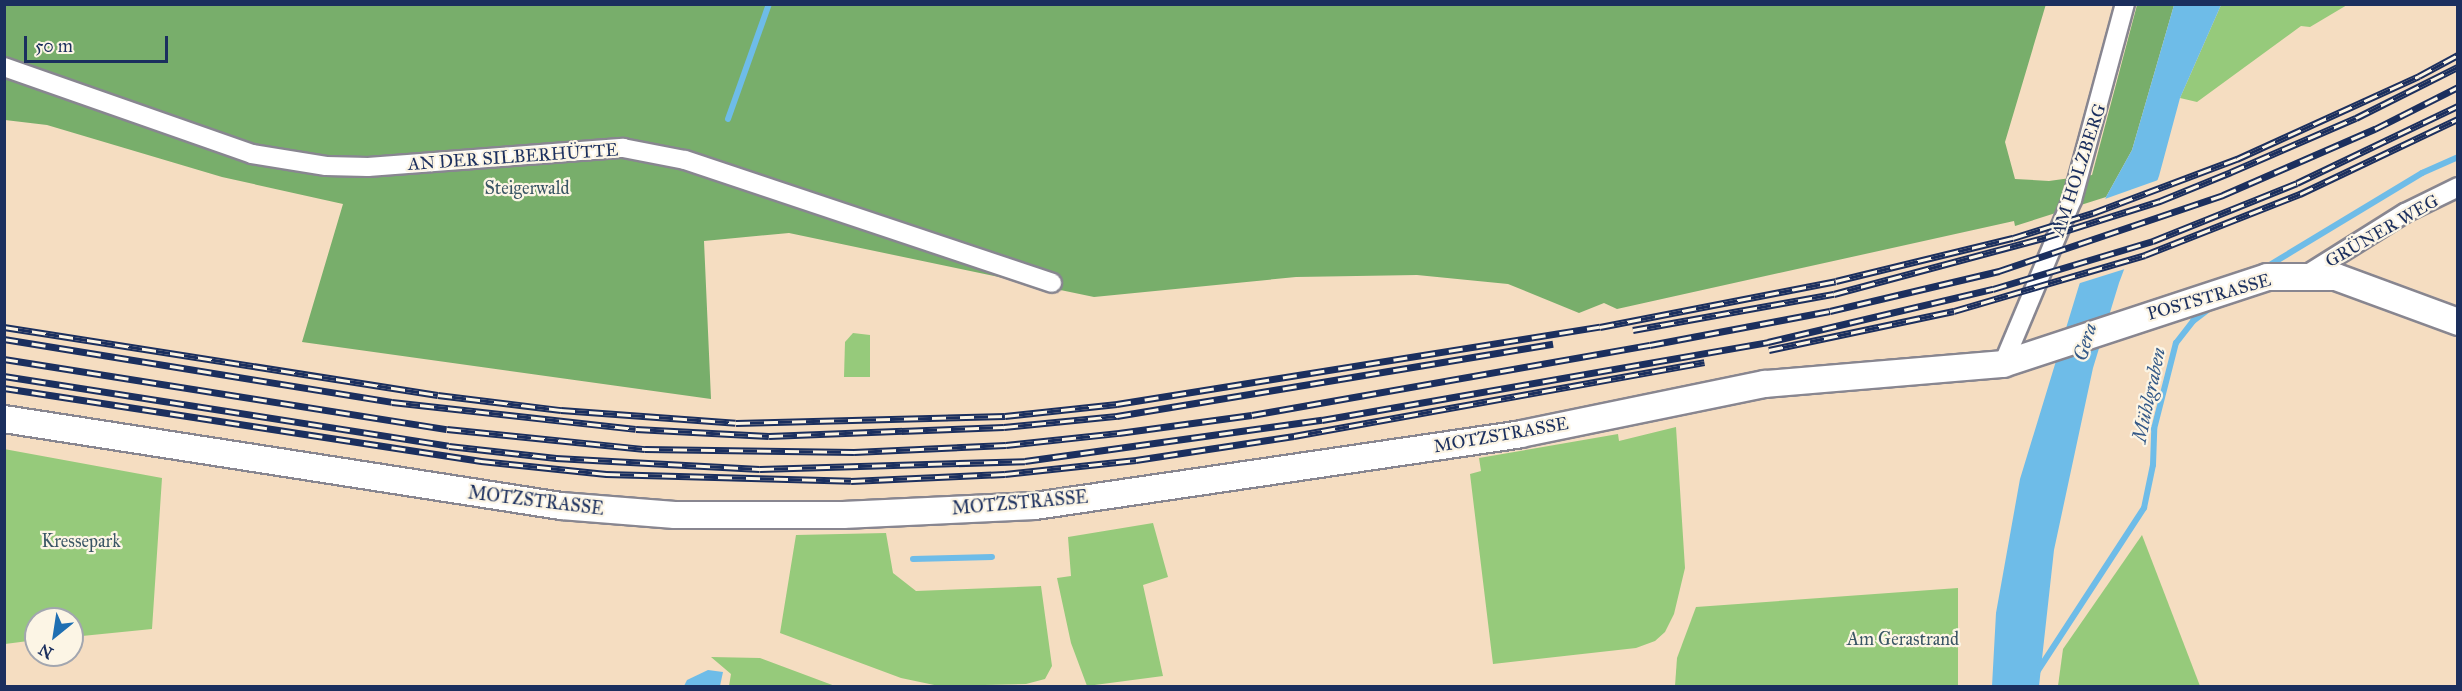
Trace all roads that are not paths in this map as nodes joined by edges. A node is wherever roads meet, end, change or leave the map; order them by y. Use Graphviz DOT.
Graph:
graph roads {
  1 [pos="2125,4"];
  2 [pos="4,67"];
  3 [pos="2457,188"];
  4 [pos="2306,275"];
  5 [pos="1052,283"];
  6 [pos="2457,322"];
  7 [pos="2031,353"];
  8 [pos="2003,364"];
  9 [pos="4,419"];
  1 -- 8 [label="street, AM HOLZBERG"];
  2 -- 5 [label="street, AN DER SILBERHÜTTE"];
  3 -- 4 [label="street, GRÜNER WEG"];
  4 -- 6 [label="street, POSTSTRASSE"];
  4 -- 7 [label="street, POSTSTRASSE"];
  7 -- 8 [label="street, MOTZSTRASSE"];
  8 -- 9 [label="street, MOTZSTRASSE"];
}
